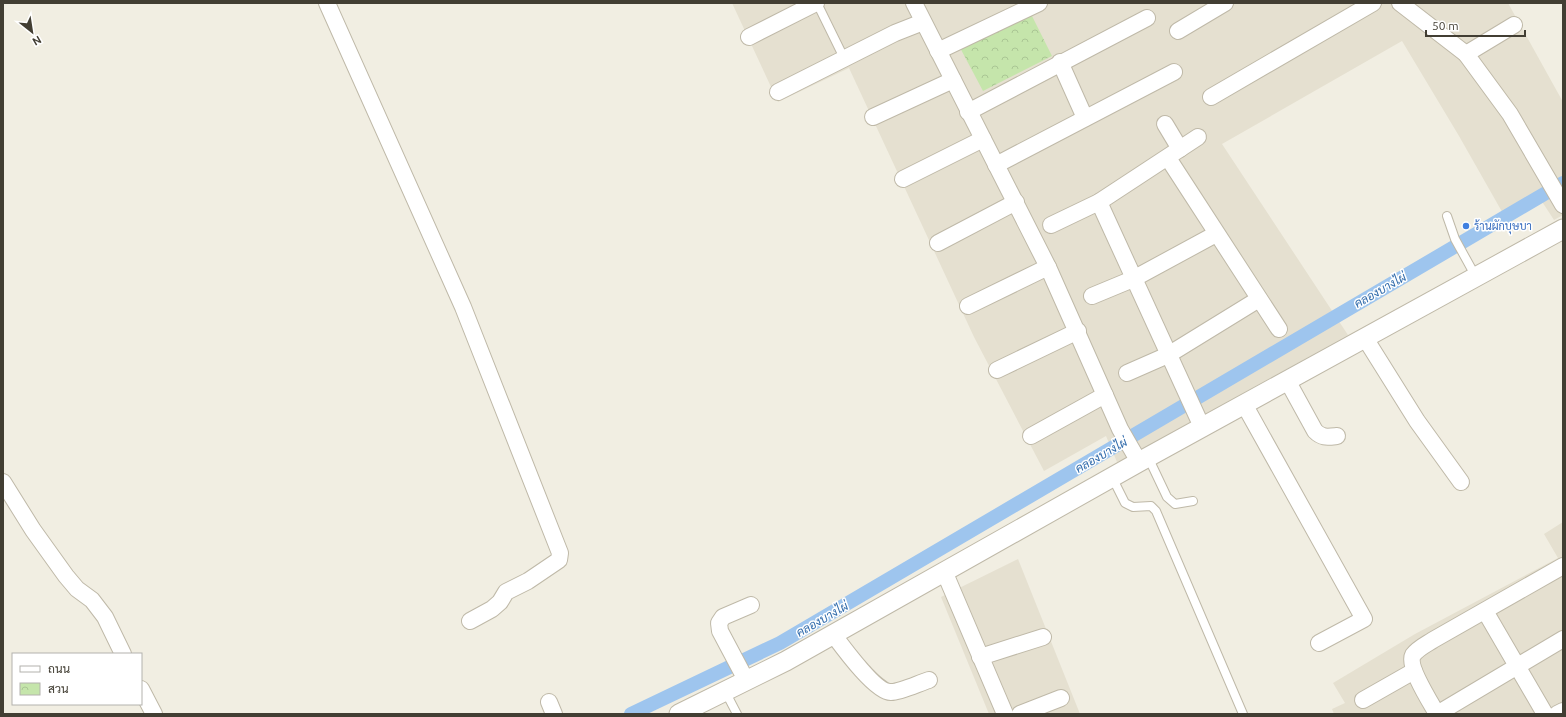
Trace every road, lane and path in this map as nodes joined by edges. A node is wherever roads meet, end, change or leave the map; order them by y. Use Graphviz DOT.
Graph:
graph roads {
  1 [pos="327,3"];
  2 [pos="817,3"];
  3 [pos="914,3"];
  4 [pos="1225,3"];
  5 [pos="1373,3"];
  6 [pos="1400,3"];
  7 [pos="1035,4"];
  8 [pos="1147,18"];
  9 [pos="923,22"];
  10 [pos="1514,25"];
  11 [pos="1178,31"];
  12 [pos="749,37"];
  13 [pos="938,51"];
  14 [pos="1466,54"];
  15 [pos="844,58"];
  16 [pos="1060,62"];
  17 [pos="1174,72"];
  18 [pos="952,80"];
  19 [pos="778,92"];
  20 [pos="1211,97"];
  21 [pos="968,112"];
  22 [pos="873,116"];
  23 [pos="1085,118"];
  24 [pos="1165,124"];
  25 [pos="1198,137"];
  26 [pos="983,139"];
  27 [pos="1174,154"];
  28 [pos="996,165"];
  29 [pos="903,179"];
  30 [pos="1016,202"];
  31 [pos="1099,202"];
  32 [pos="1563,206"];
  33 [pos="1447,216"];
  34 [pos="1051,226"];
  35 [pos="1563,229"];
  36 [pos="1216,234"];
  37 [pos="938,243"];
  38 [pos="1048,268"];
  39 [pos="1476,277"];
  40 [pos="1133,279"];
  41 [pos="1092,296"];
  42 [pos="1259,299"];
  43 [pos="968,306"];
  44 [pos="1279,329"];
  45 [pos="1078,331"];
  46 [pos="1365,338"];
  47 [pos="1168,355"];
  48 [pos="997,370"];
  49 [pos="1127,373"];
  50 [pos="1287,380"];
  51 [pos="1105,395"];
  52 [pos="1244,404"];
  53 [pos="1199,421"];
  54 [pos="1031,436"];
  55 [pos="1337,436"];
  56 [pos="1140,458"];
  57 [pos="1112,477"];
  58 [pos="3,482"];
  59 [pos="1461,482"];
  60 [pos="1194,501"];
  61 [pos="1562,570"];
  62 [pos="944,571"];
  63 [pos="751,605"];
  64 [pos="1485,611"];
  65 [pos="470,621"];
  66 [pos="833,634"];
  67 [pos="1043,636"];
  68 [pos="1563,639"];
  69 [pos="1318,643"];
  70 [pos="123,653"];
  71 [pos="980,657"];
  72 [pos="1517,667"];
  73 [pos="1414,671"];
  74 [pos="744,676"];
  75 [pos="929,680"];
  76 [pos="142,691"];
  77 [pos="725,691"];
  78 [pos="1061,698"];
  79 [pos="1363,700"];
  80 [pos="1563,711"];
  81 [pos="154,714"];
  82 [pos="679,714"];
  83 [pos="737,714"];
  84 [pos="1005,714"];
  85 [pos="1020,714"];
  86 [pos="1243,714"];
  87 [pos="1437,714"];
  88 [pos="1545,714"];
  89 [pos="1557,714"];
  1 -- 65 [label="street"];
  2 -- 12 [label="street"];
  2 -- 15 [label="lane"];
  3 -- 9 [label="street"];
  4 -- 11 [label="street"];
  5 -- 20 [label="street"];
  6 -- 14 [label="street"];
  7 -- 13 [label="street"];
  8 -- 16 [label="street"];
  9 -- 13 [label="street"];
  9 -- 15 [label="street"];
  10 -- 14 [label="street"];
  13 -- 18 [label="street"];
  14 -- 32 [label="street"];
  15 -- 19 [label="street"];
  16 -- 21 [label="street"];
  16 -- 23 [label="street"];
  17 -- 23 [label="street"];
  18 -- 21 [label="street"];
  18 -- 22 [label="street"];
  21 -- 26 [label="street"];
  23 -- 28 [label="street"];
  24 -- 27 [label="street"];
  25 -- 27 [label="street"];
  26 -- 28 [label="street"];
  26 -- 29 [label="street"];
  27 -- 31 [label="street"];
  27 -- 36 [label="street"];
  28 -- 30 [label="street"];
  30 -- 37 [label="street"];
  30 -- 38 [label="street"];
  31 -- 34 [label="street"];
  31 -- 40 [label="street"];
  33 -- 39 [label="lane"];
  35 -- 39 [label="street"];
  36 -- 40 [label="street"];
  36 -- 42 [label="street"];
  38 -- 43 [label="street"];
  38 -- 45 [label="street"];
  39 -- 46 [label="street"];
  40 -- 41 [label="street"];
  40 -- 47 [label="street"];
  42 -- 44 [label="street"];
  42 -- 47 [label="street"];
  45 -- 48 [label="street"];
  45 -- 51 [label="street"];
  46 -- 50 [label="street"];
  46 -- 59 [label="street"];
  47 -- 49 [label="street"];
  47 -- 53 [label="street"];
  50 -- 52 [label="street"];
  50 -- 55 [label="street"];
  51 -- 54 [label="street"];
  51 -- 56 [label="street"];
  52 -- 53 [label="street"];
  52 -- 69 [label="street"];
  53 -- 56 [label="street"];
  56 -- 57 [label="street"];
  56 -- 60 [label="lane"];
  57 -- 62 [label="street"];
  57 -- 86 [label="lane"];
  58 -- 70 [label="street"];
  61 -- 64 [label="street"];
  62 -- 66 [label="street"];
  62 -- 71 [label="street"];
  63 -- 74 [label="street"];
  64 -- 72 [label="street"];
  64 -- 73 [label="street"];
  66 -- 74 [label="street"];
  66 -- 75 [label="street"];
  67 -- 71 [label="street"];
  68 -- 72 [label="street"];
  71 -- 84 [label="street"];
  72 -- 87 [label="street"];
  72 -- 88 [label="street"];
  73 -- 79 [label="street"];
  73 -- 87 [label="street"];
  74 -- 77 [label="street"];
  76 -- 81 [label="street"];
  77 -- 82 [label="street"];
  77 -- 83 [label="lane"];
  78 -- 85 [label="street"];
  80 -- 89 [label="street"];
}
